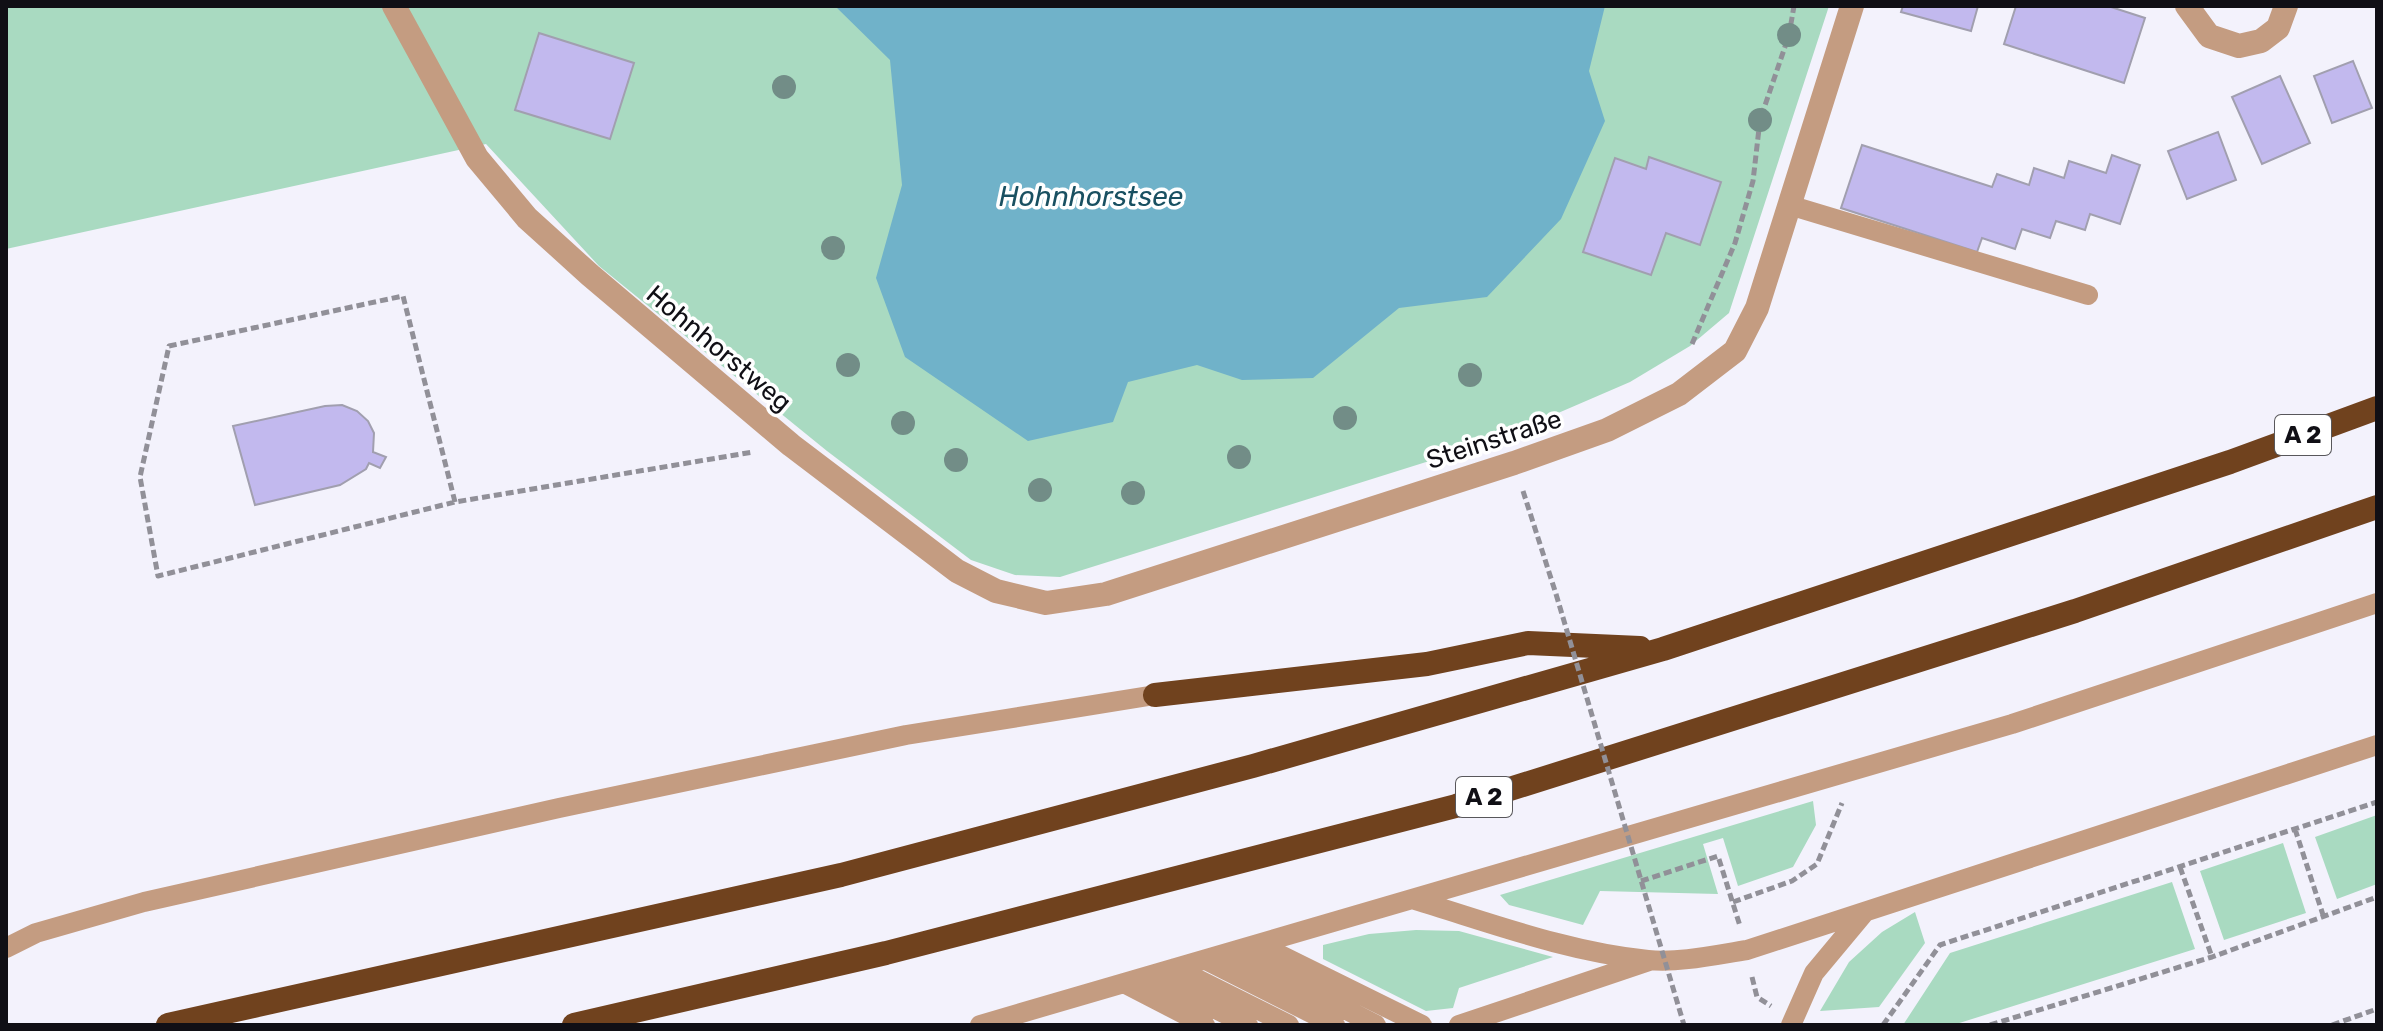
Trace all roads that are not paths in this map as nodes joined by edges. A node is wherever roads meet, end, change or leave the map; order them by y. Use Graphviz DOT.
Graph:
graph roads {
  1 [pos="394,6"];
  2 [pos="1852,6"];
  3 [pos="2187,6"];
  4 [pos="2286,6"];
  5 [pos="1789,205"];
  6 [pos="2088,295"];
  7 [pos="2377,408"];
  8 [pos="2377,507"];
  9 [pos="1106,594"];
  10 [pos="2377,603"];
  11 [pos="1663,649"];
  12 [pos="1155,695"];
  13 [pos="2377,745"];
  14 [pos="1415,900"];
  15 [pos="1864,913"];
  16 [pos="1260,945"];
  17 [pos="6,948"];
  18 [pos="1233,952"];
  19 [pos="1206,960"];
  20 [pos="1651,960"];
  21 [pos="1175,968"];
  22 [pos="1149,976"];
  23 [pos="1124,983"];
  24 [pos="1785,1018"];
  25 [pos="168,1025"];
  26 [pos="574,1025"];
  27 [pos="980,1025"];
  28 [pos="1205,1025"];
  29 [pos="1248,1025"];
  30 [pos="1289,1025"];
  31 [pos="1335,1025"];
  32 [pos="1376,1025"];
  33 [pos="1422,1025"];
  34 [pos="1459,1025"];
  1 -- 9 [label="street, Hohnhorstweg"];
  2 -- 5 [label="street, Steinstraße"];
  3 -- 4 [label="street"];
  5 -- 6 [label="lane"];
  5 -- 9 [label="street, Steinstraße"];
  7 -- 11 [label="highway, A 2"];
  8 -- 26 [label="highway, A 2"];
  10 -- 14 [label="lane"];
  11 -- 12 [label="highway"];
  11 -- 25 [label="highway, A 2"];
  12 -- 17 [label="lane"];
  13 -- 15 [label="lane"];
  14 -- 16 [label="lane"];
  14 -- 20 [label="lane"];
  15 -- 20 [label="lane"];
  15 -- 24 [label="lane"];
  16 -- 18 [label="lane"];
  16 -- 33 [label="lane"];
  18 -- 19 [label="lane"];
  18 -- 32 [label="lane"];
  19 -- 21 [label="lane"];
  19 -- 31 [label="lane"];
  20 -- 34 [label="lane"];
  21 -- 22 [label="lane"];
  21 -- 30 [label="lane"];
  22 -- 23 [label="lane"];
  22 -- 29 [label="lane"];
  23 -- 27 [label="lane"];
  23 -- 28 [label="lane"];
}
